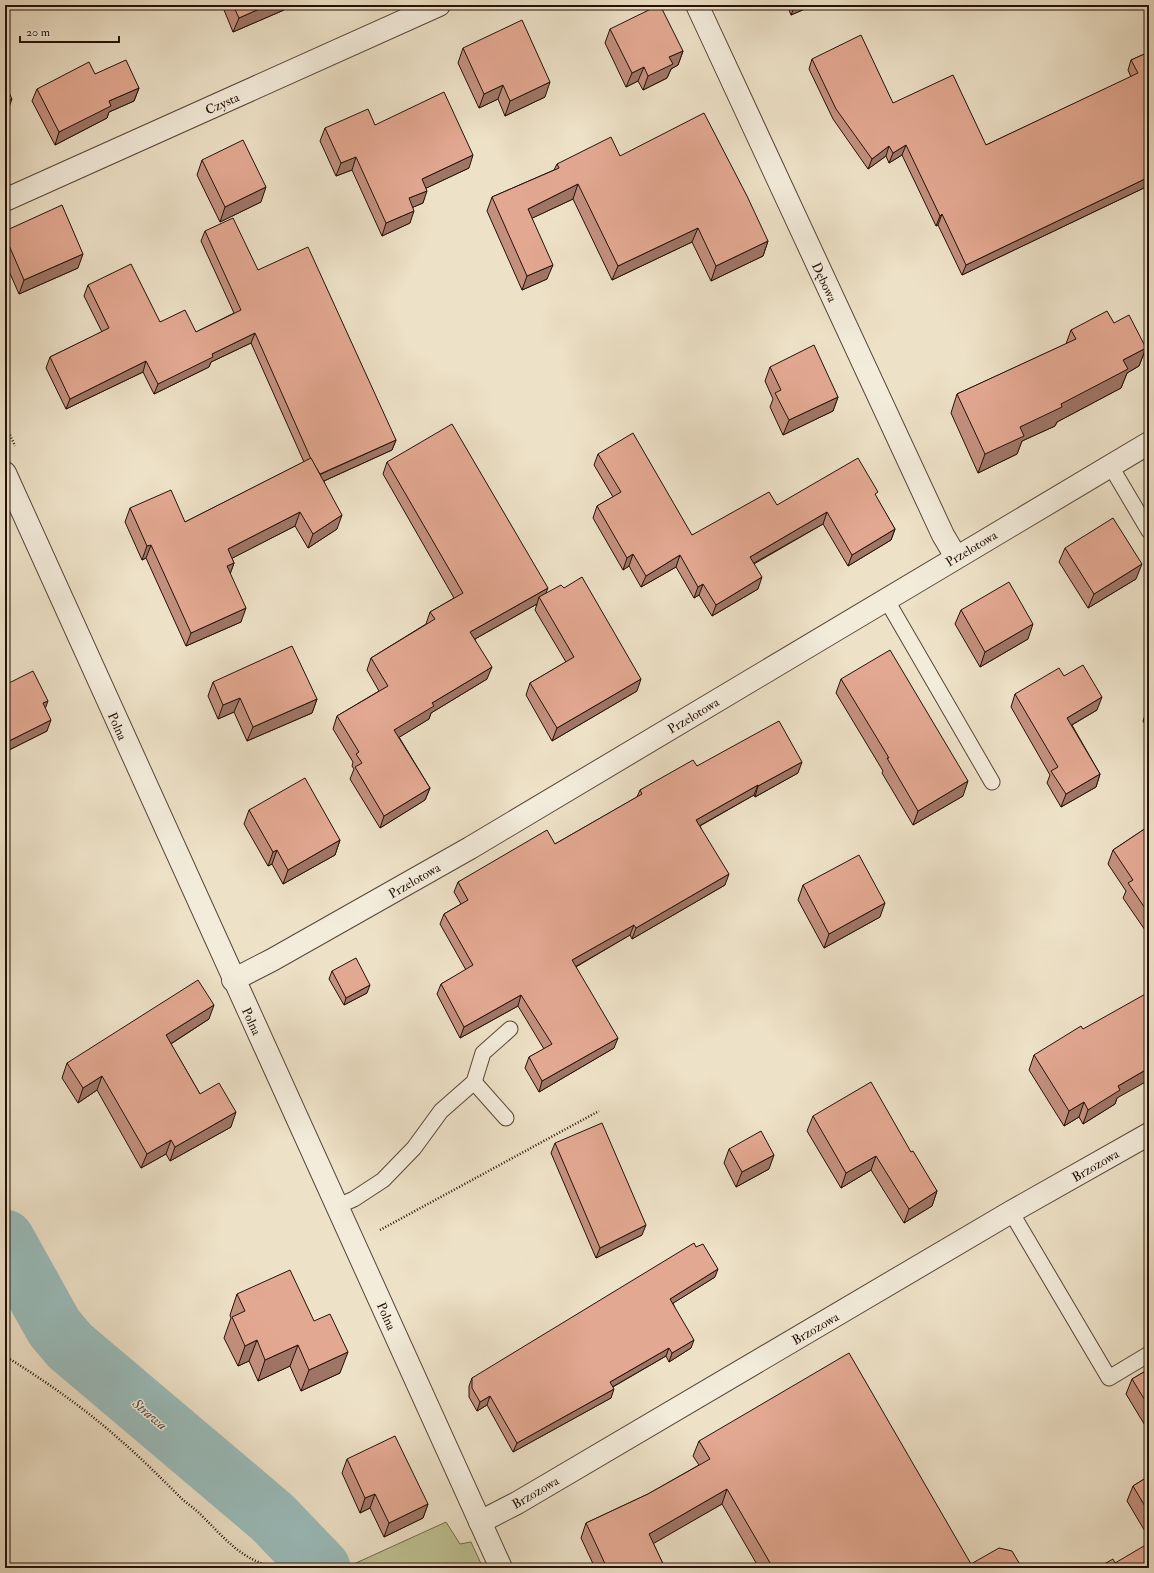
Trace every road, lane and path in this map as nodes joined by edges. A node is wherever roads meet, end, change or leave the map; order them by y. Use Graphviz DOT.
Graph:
graph roads {
  1 [pos="440,5"];
  2 [pos="697,5"];
  3 [pos="5,200"];
  4 [pos="1149,443"];
  5 [pos="1110,466"];
  6 [pos="5,473"];
  7 [pos="1149,531"];
  8 [pos="956,557"];
  9 [pos="886,598"];
  10 [pos="992,782"];
  11 [pos="233,980"];
  12 [pos="510,1029"];
  13 [pos="474,1082"];
  14 [pos="598,1111"];
  15 [pos="506,1118"];
  16 [pos="1149,1134"];
  17 [pos="338,1206"];
  18 [pos="1011,1212"];
  19 [pos="354,1242"];
  20 [pos="1149,1354"];
  21 [pos="5,1356"];
  22 [pos="480,1522"];
  23 [pos="277,1568"];
  24 [pos="501,1568"];
  1 -- 3 [label="street, Czysta"];
  2 -- 8 [label="street, Dębowa"];
  4 -- 5 [label="street, Przelotowa"];
  5 -- 7 [label="lane"];
  5 -- 8 [label="street, Przelotowa"];
  6 -- 11 [label="street, Polna"];
  8 -- 9 [label="street, Przelotowa"];
  9 -- 10 [label="lane"];
  9 -- 11 [label="street, Przelotowa"];
  11 -- 17 [label="street, Polna"];
  12 -- 13 [label="lane"];
  13 -- 15 [label="lane"];
  13 -- 17 [label="lane"];
  14 -- 19 [label="path"];
  16 -- 18 [label="street, Brzozowa"];
  17 -- 19 [label="street, Polna"];
  18 -- 20 [label="lane"];
  18 -- 22 [label="street, Brzozowa"];
  19 -- 22 [label="street, Polna"];
  21 -- 23 [label="path"];
  22 -- 24 [label="street, Polna"];
}
